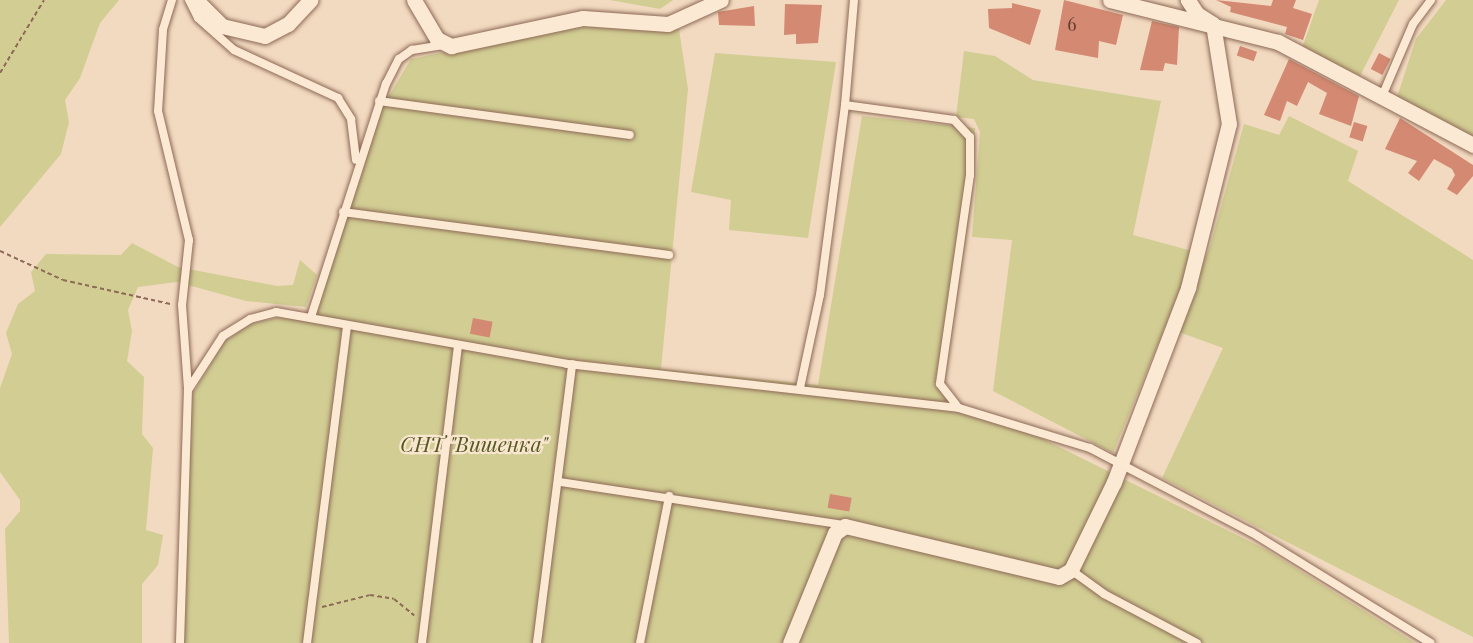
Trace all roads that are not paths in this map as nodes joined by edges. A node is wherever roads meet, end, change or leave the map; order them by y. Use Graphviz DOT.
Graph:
graph roads {
  1 [pos="172,0"];
  2 [pos="189,0"];
  3 [pos="196,0"];
  4 [pos="310,0"];
  5 [pos="414,0"];
  6 [pos="854,0"];
  7 [pos="1110,0"];
  8 [pos="1188,0"];
  9 [pos="1431,0"];
  10 [pos="713,2"];
  11 [pos="1213,24"];
  12 [pos="451,46"];
  13 [pos="1383,94"];
  14 [pos="379,101"];
  15 [pos="845,105"];
  16 [pos="630,135"];
  17 [pos="1473,145"];
  18 [pos="357,166"];
  19 [pos="343,213"];
  20 [pos="669,255"];
  21 [pos="311,317"];
  22 [pos="347,327"];
  23 [pos="458,346"];
  24 [pos="572,364"];
  25 [pos="800,388"];
  26 [pos="188,390"];
  27 [pos="959,408"];
  28 [pos="1120,463"];
  29 [pos="560,482"];
  30 [pos="669,496"];
  31 [pos="845,526"];
  32 [pos="1071,570"];
  33 [pos="422,639"];
  34 [pos="180,643"];
  35 [pos="307,643"];
  36 [pos="537,643"];
  37 [pos="640,643"];
  38 [pos="790,643"];
  39 [pos="1197,643"];
  40 [pos="1431,643"];
  1 -- 26 [label="lane"];
  2 -- 18 [label="lane"];
  3 -- 4 [label="street"];
  5 -- 12 [label="street"];
  6 -- 15 [label="lane"];
  7 -- 11 [label="street"];
  8 -- 11 [label="street"];
  9 -- 13 [label="lane"];
  10 -- 12 [label="street"];
  11 -- 13 [label="street"];
  11 -- 28 [label="street"];
  12 -- 14 [label="lane"];
  13 -- 17 [label="street"];
  14 -- 16 [label="lane"];
  14 -- 18 [label="lane"];
  15 -- 25 [label="lane"];
  15 -- 27 [label="lane"];
  18 -- 19 [label="lane"];
  19 -- 20 [label="lane"];
  19 -- 21 [label="lane"];
  21 -- 22 [label="lane"];
  21 -- 26 [label="lane"];
  22 -- 23 [label="lane"];
  22 -- 35 [label="lane"];
  23 -- 24 [label="lane"];
  23 -- 33 [label="lane"];
  24 -- 25 [label="lane"];
  24 -- 29 [label="lane"];
  25 -- 27 [label="lane"];
  26 -- 34 [label="lane"];
  27 -- 28 [label="lane"];
  28 -- 32 [label="street"];
  28 -- 40 [label="lane"];
  29 -- 30 [label="lane"];
  29 -- 36 [label="lane"];
  30 -- 31 [label="lane"];
  30 -- 37 [label="lane"];
  31 -- 32 [label="street"];
  31 -- 38 [label="street"];
  32 -- 39 [label="lane"];
}
